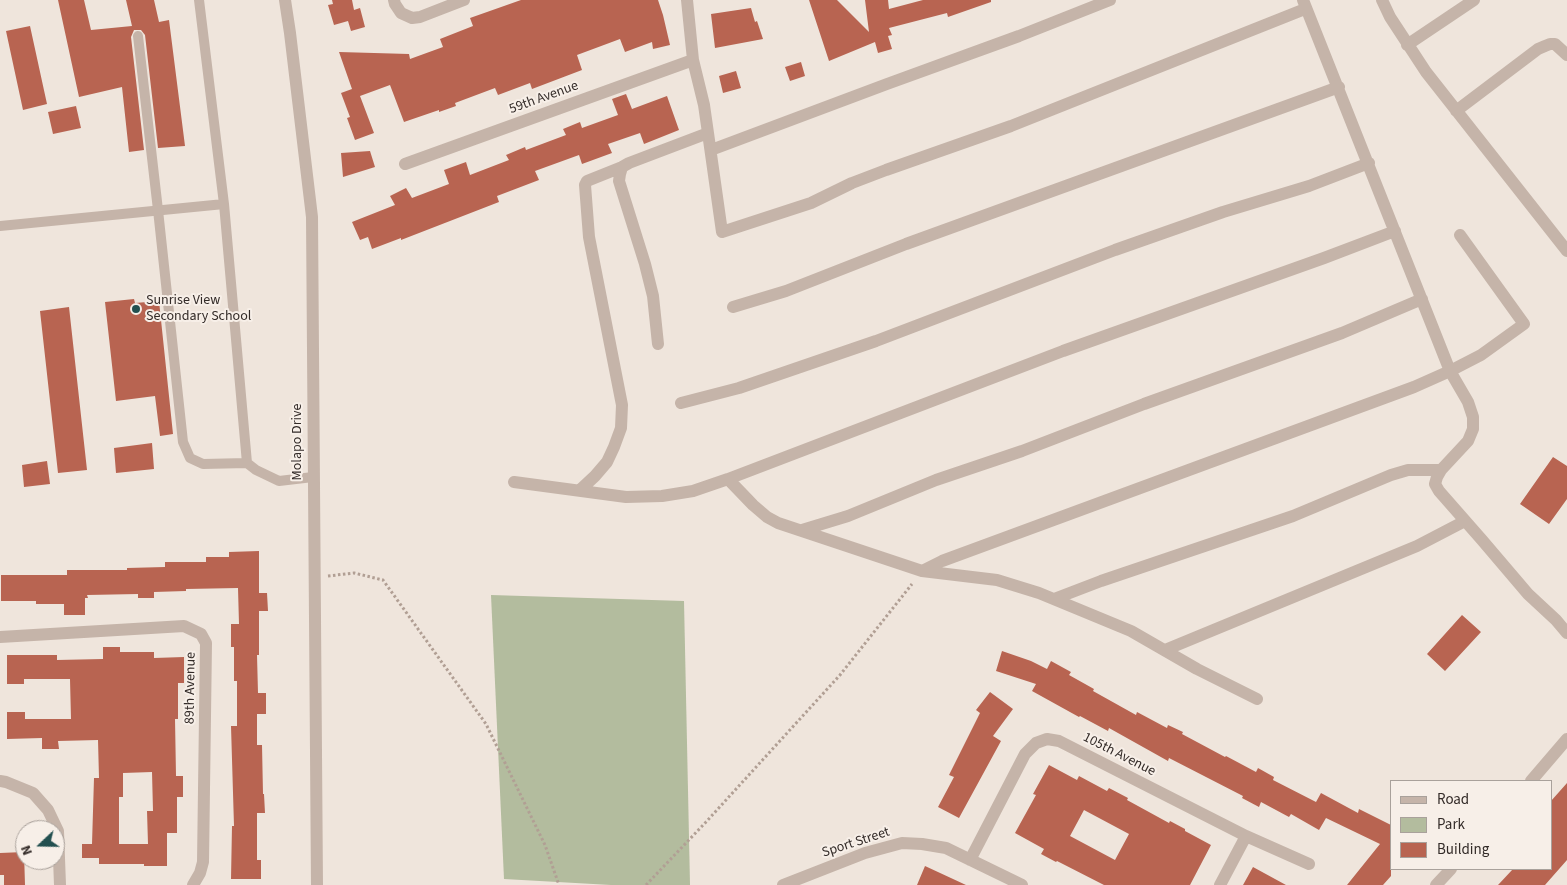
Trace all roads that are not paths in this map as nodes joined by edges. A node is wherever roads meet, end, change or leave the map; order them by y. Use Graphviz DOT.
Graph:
graph roads {
  1 [pos="199,0"];
  2 [pos="285,0"];
  3 [pos="394,0"];
  4 [pos="464,0"];
  5 [pos="687,0"];
  6 [pos="1110,0"];
  7 [pos="1382,0"];
  8 [pos="1474,0"];
  9 [pos="1304,4"];
  10 [pos="138,36"];
  11 [pos="1407,45"];
  12 [pos="1567,56"];
  13 [pos="692,60"];
  14 [pos="1339,87"];
  15 [pos="1456,111"];
  16 [pos="708,133"];
  17 [pos="711,150"];
  18 [pos="1369,163"];
  19 [pos="405,164"];
  20 [pos="622,167"];
  21 [pos="224,204"];
  22 [pos="158,210"];
  23 [pos="0,226"];
  24 [pos="1395,231"];
  25 [pos="1460,235"];
  26 [pos="1567,251"];
  27 [pos="1422,299"];
  28 [pos="733,307"];
  29 [pos="658,344"];
  30 [pos="1450,371"];
  31 [pos="681,403"];
  32 [pos="247,463"];
  33 [pos="1440,470"];
  34 [pos="313,477"];
  35 [pos="728,479"];
  36 [pos="514,482"];
  37 [pos="580,490"];
  38 [pos="1465,521"];
  39 [pos="802,530"];
  40 [pos="922,571"];
  41 [pos="1054,599"];
  42 [pos="1567,633"];
  43 [pos="0,637"];
  44 [pos="1165,650"];
  45 [pos="1257,699"];
  46 [pos="1567,739"];
  47 [pos="1532,780"];
  48 [pos="0,781"];
  49 [pos="1246,836"];
  50 [pos="970,860"];
  51 [pos="1310,864"];
  52 [pos="1451,870"];
  53 [pos="60,885"];
  54 [pos="193,885"];
  55 [pos="317,885"];
  56 [pos="783,885"];
  57 [pos="1022,885"];
  58 [pos="1220,885"];
  59 [pos="1436,885"];
  1 -- 21 [label="lane"];
  2 -- 34 [label="street, Molapo Drive"];
  3 -- 4 [label="street"];
  5 -- 13 [label="street"];
  6 -- 17 [label="street"];
  7 -- 11 [label="street"];
  8 -- 11 [label="street"];
  9 -- 14 [label="street"];
  9 -- 17 [label="street"];
  10 -- 22 [label="lane"];
  11 -- 15 [label="street"];
  12 -- 15 [label="street"];
  13 -- 16 [label="street"];
  13 -- 19 [label="street, 59th Avenue"];
  14 -- 18 [label="street"];
  14 -- 28 [label="street"];
  15 -- 26 [label="street"];
  16 -- 17 [label="street"];
  16 -- 20 [label="street"];
  18 -- 24 [label="street"];
  18 -- 31 [label="street"];
  20 -- 29 [label="street"];
  20 -- 37 [label="street"];
  21 -- 22 [label="lane"];
  21 -- 32 [label="lane"];
  22 -- 23 [label="lane"];
  22 -- 32 [label="lane"];
  24 -- 27 [label="street"];
  24 -- 35 [label="street"];
  25 -- 30 [label="street"];
  27 -- 30 [label="street"];
  27 -- 39 [label="street"];
  30 -- 33 [label="street"];
  30 -- 40 [label="street"];
  32 -- 34 [label="lane"];
  33 -- 38 [label="street"];
  33 -- 41 [label="street"];
  34 -- 55 [label="street, Molapo Drive"];
  35 -- 37 [label="street"];
  35 -- 39 [label="street"];
  36 -- 37 [label="street"];
  38 -- 42 [label="street"];
  38 -- 44 [label="street"];
  39 -- 40 [label="street"];
  40 -- 41 [label="street"];
  41 -- 44 [label="street"];
  43 -- 54 [label="street, 89th Avenue"];
  44 -- 45 [label="street"];
  46 -- 47 [label="street"];
  48 -- 53 [label="street"];
  49 -- 50 [label="street, 105th Avenue"];
  49 -- 51 [label="street, 105th Avenue"];
  49 -- 58 [label="street"];
  50 -- 56 [label="street, Sport Street"];
  50 -- 57 [label="street, Sport Street"];
  52 -- 59 [label="street"];
}
